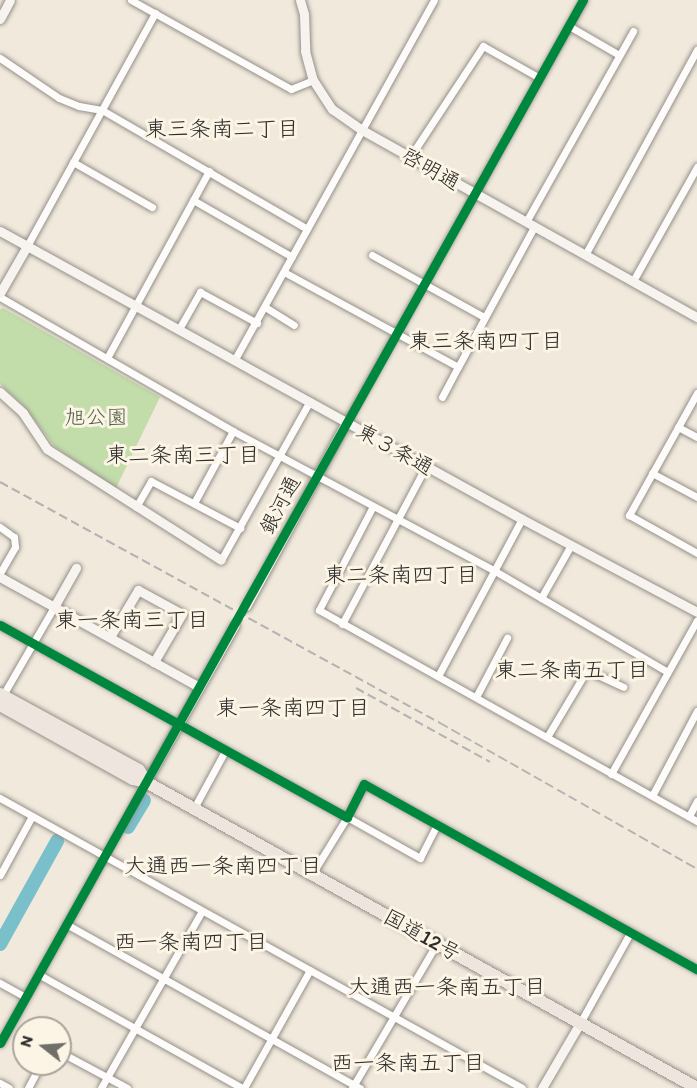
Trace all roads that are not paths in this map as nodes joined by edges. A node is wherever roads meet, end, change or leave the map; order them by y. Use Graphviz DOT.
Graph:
graph roads {
  1 [pos="10,0"];
  2 [pos="131,0"];
  3 [pos="300,0"];
  4 [pos="434,0"];
  5 [pos="583,0"];
  6 [pos="155,14"];
  7 [pos="0,19"];
  8 [pos="569,26"];
  9 [pos="633,31"];
  10 [pos="697,52"];
  11 [pos="619,55"];
  12 [pos="0,58"];
  13 [pos="538,77"];
  14 [pos="314,80"];
  15 [pos="102,110"];
  16 [pos="362,130"];
  17 [pos="410,158"];
  18 [pos="73,162"];
  19 [pos="697,169"];
  20 [pos="209,171"];
  21 [pos="474,193"];
  22 [pos="194,200"];
  23 [pos="152,207"];
  24 [pos="530,224"];
  25 [pos="307,229"];
  26 [pos="0,231"];
  27 [pos="27,246"];
  28 [pos="372,255"];
  29 [pos="585,255"];
  30 [pos="292,257"];
  31 [pos="284,272"];
  32 [pos="633,281"];
  33 [pos="423,283"];
  34 [pos="0,295"];
  35 [pos="135,305"];
  36 [pos="265,307"];
  37 [pos="483,317"];
  38 [pos="697,317"];
  39 [pos="257,323"];
  40 [pos="294,326"];
  41 [pos="179,329"];
  42 [pos="395,334"];
  43 [pos="106,358"];
  44 [pos="236,359"];
  45 [pos="458,367"];
  46 [pos="0,392"];
  47 [pos="697,393"];
  48 [pos="442,397"];
  49 [pos="310,401"];
  50 [pos="346,421"];
  51 [pos="678,427"];
  52 [pos="233,431"];
  53 [pos="697,437"];
  54 [pos="279,455"];
  55 [pos="426,466"];
  56 [pos="652,473"];
  57 [pos="317,474"];
  58 [pos="697,497"];
  59 [pos="195,503"];
  60 [pos="136,507"];
  61 [pos="372,507"];
  62 [pos="522,519"];
  63 [pos="398,520"];
  64 [pos="0,527"];
  65 [pos="240,528"];
  66 [pos="571,545"];
  67 [pos="697,554"];
  68 [pos="221,560"];
  69 [pos="76,568"];
  70 [pos="495,571"];
  71 [pos="0,575"];
  72 [pos="541,598"];
  73 [pos="246,606"];
  74 [pos="54,607"];
  75 [pos="697,612"];
  76 [pos="697,620"];
  77 [pos="342,624"];
  78 [pos="0,625"];
  79 [pos="235,625"];
  80 [pos="110,637"];
  81 [pos="507,638"];
  82 [pos="33,643"];
  83 [pos="154,662"];
  84 [pos="668,672"];
  85 [pos="438,676"];
  86 [pos="199,687"];
  87 [pos="623,687"];
  88 [pos="476,697"];
  89 [pos="1,698"];
  90 [pos="697,711"];
  91 [pos="178,725"];
  92 [pos="547,737"];
  93 [pos="225,751"];
  94 [pos="611,774"];
  95 [pos="146,782"];
  96 [pos="652,794"];
  97 [pos="0,798"];
  98 [pos="697,801"];
  99 [pos="194,808"];
  100 [pos="32,816"];
  101 [pos="689,816"];
  102 [pos="347,817"];
  103 [pos="697,821"];
  104 [pos="437,825"];
  105 [pos="104,855"];
  106 [pos="312,874"];
  107 [pos="0,875"];
  108 [pos="202,911"];
  109 [pos="66,924"];
  110 [pos="630,933"];
  111 [pos="437,943"];
  112 [pos="697,969"];
  113 [pos="310,970"];
  114 [pos="38,974"];
  115 [pos="165,979"];
  116 [pos="0,983"];
  117 [pos="25,997"];
  118 [pos="394,1017"];
  119 [pos="580,1023"];
  120 [pos="136,1029"];
  121 [pos="273,1038"];
  122 [pos="0,1043"];
  123 [pos="72,1059"];
  124 [pos="107,1078"];
  125 [pos="0,1083"];
  126 [pos="355,1087"];
  127 [pos="9,1088"];
  128 [pos="101,1088"];
  129 [pos="127,1088"];
  130 [pos="243,1088"];
  131 [pos="522,1088"];
  132 [pos="542,1088"];
  133 [pos="696,1088"];
  1 -- 7 [label="street"];
  2 -- 6 [label="street"];
  3 -- 14 [label="street, 啓明通"];
  4 -- 16 [label="street"];
  5 -- 8 [label="street"];
  6 -- 14 [label="street"];
  6 -- 15 [label="street"];
  8 -- 11 [label="street"];
  8 -- 13 [label="street"];
  9 -- 11 [label="street"];
  10 -- 29 [label="street"];
  11 -- 24 [label="street"];
  12 -- 15 [label="street"];
  13 -- 17 [label="street"];
  13 -- 21 [label="street"];
  14 -- 16 [label="street, 啓明通"];
  15 -- 18 [label="street"];
  15 -- 20 [label="street"];
  16 -- 17 [label="street, 啓明通"];
  16 -- 25 [label="street"];
  17 -- 21 [label="street, 啓明通"];
  18 -- 23 [label="street"];
  18 -- 27 [label="street"];
  19 -- 32 [label="street"];
  20 -- 22 [label="street"];
  20 -- 25 [label="street"];
  21 -- 24 [label="street, 啓明通"];
  21 -- 33 [label="street"];
  22 -- 30 [label="street"];
  22 -- 35 [label="street"];
  24 -- 29 [label="street, 啓明通"];
  24 -- 37 [label="street"];
  25 -- 30 [label="street"];
  26 -- 27 [label="street, 東３条通"];
  27 -- 34 [label="street"];
  27 -- 35 [label="street, 東３条通"];
  28 -- 33 [label="street"];
  29 -- 32 [label="street, 啓明通"];
  30 -- 31 [label="street"];
  31 -- 36 [label="street"];
  31 -- 42 [label="street"];
  32 -- 38 [label="street, 啓明通"];
  33 -- 37 [label="street"];
  33 -- 42 [label="street"];
  34 -- 43 [label="street"];
  35 -- 41 [label="street, 東３条通"];
  35 -- 43 [label="street"];
  36 -- 39 [label="street"];
  36 -- 40 [label="street"];
  37 -- 45 [label="street"];
  39 -- 41 [label="street"];
  39 -- 44 [label="street"];
  41 -- 44 [label="street, 東３条通"];
  42 -- 45 [label="street"];
  42 -- 50 [label="street"];
  43 -- 52 [label="street"];
  44 -- 49 [label="street, 東３条通"];
  45 -- 48 [label="street"];
  46 -- 60 [label="street"];
  47 -- 51 [label="street"];
  49 -- 50 [label="street, 東３条通"];
  49 -- 54 [label="street"];
  50 -- 55 [label="street, 東３条通"];
  50 -- 57 [label="street, 銀河通"];
  51 -- 53 [label="street"];
  51 -- 56 [label="street"];
  52 -- 54 [label="street"];
  52 -- 59 [label="street"];
  54 -- 57 [label="street"];
  54 -- 65 [label="street"];
  55 -- 62 [label="street, 東３条通"];
  55 -- 63 [label="street"];
  56 -- 58 [label="street"];
  56 -- 67 [label="street"];
  57 -- 61 [label="street"];
  57 -- 73 [label="street, 銀河通"];
  59 -- 60 [label="street"];
  59 -- 65 [label="street"];
  60 -- 68 [label="street"];
  61 -- 63 [label="street"];
  61 -- 77 [label="street"];
  62 -- 66 [label="street, 東３条通"];
  62 -- 70 [label="street"];
  63 -- 70 [label="street"];
  63 -- 77 [label="street"];
  64 -- 71 [label="street"];
  65 -- 68 [label="street"];
  66 -- 72 [label="street"];
  66 -- 75 [label="street, 東３条通"];
  69 -- 74 [label="street"];
  70 -- 72 [label="street"];
  70 -- 85 [label="street"];
  71 -- 74 [label="street"];
  72 -- 84 [label="street"];
  74 -- 80 [label="street"];
  74 -- 82 [label="street"];
  76 -- 84 [label="street"];
  77 -- 85 [label="street"];
  78 -- 82 [label="street"];
  79 -- 86 [label="street"];
  80 -- 83 [label="street"];
  80 -- 83 [label="street"];
  81 -- 88 [label="street"];
  82 -- 89 [label="street"];
  82 -- 91 [label="street"];
  83 -- 86 [label="street"];
  84 -- 94 [label="street"];
  85 -- 88 [label="street"];
  86 -- 91 [label="street"];
  87 -- 92 [label="street"];
  88 -- 92 [label="street"];
  89 -- 95 [label="highway, 国道12号"];
  90 -- 96 [label="street"];
  91 -- 93 [label="street"];
  91 -- 95 [label="street"];
  92 -- 94 [label="street"];
  93 -- 99 [label="street"];
  93 -- 102 [label="street"];
  94 -- 96 [label="street"];
  95 -- 99 [label="highway, 国道12号"];
  95 -- 105 [label="street"];
  96 -- 101 [label="street"];
  97 -- 100 [label="street"];
  98 -- 101 [label="street"];
  99 -- 106 [label="highway, 国道12号"];
  100 -- 105 [label="street"];
  100 -- 107 [label="street"];
  101 -- 103 [label="street"];
  102 -- 104 [label="street"];
  102 -- 104 [label="street"];
  102 -- 106 [label="street"];
  104 -- 110 [label="street"];
  105 -- 108 [label="street"];
  105 -- 109 [label="street"];
  106 -- 111 [label="highway, 国道12号"];
  108 -- 113 [label="street"];
  108 -- 115 [label="street"];
  109 -- 114 [label="street"];
  109 -- 115 [label="street"];
  110 -- 112 [label="street"];
  110 -- 119 [label="street"];
  111 -- 118 [label="street"];
  111 -- 119 [label="highway, 国道12号"];
  113 -- 118 [label="street"];
  113 -- 121 [label="street"];
  114 -- 117 [label="street"];
  114 -- 120 [label="street"];
  115 -- 120 [label="street"];
  115 -- 121 [label="street"];
  116 -- 117 [label="street"];
  117 -- 122 [label="street"];
  118 -- 126 [label="street"];
  118 -- 131 [label="street"];
  119 -- 132 [label="street"];
  119 -- 133 [label="highway, 国道12号"];
  120 -- 124 [label="street"];
  120 -- 130 [label="street"];
  121 -- 126 [label="street"];
  121 -- 130 [label="street"];
  123 -- 124 [label="street"];
  124 -- 128 [label="street"];
  124 -- 129 [label="street"];
  125 -- 127 [label="street"];
}
